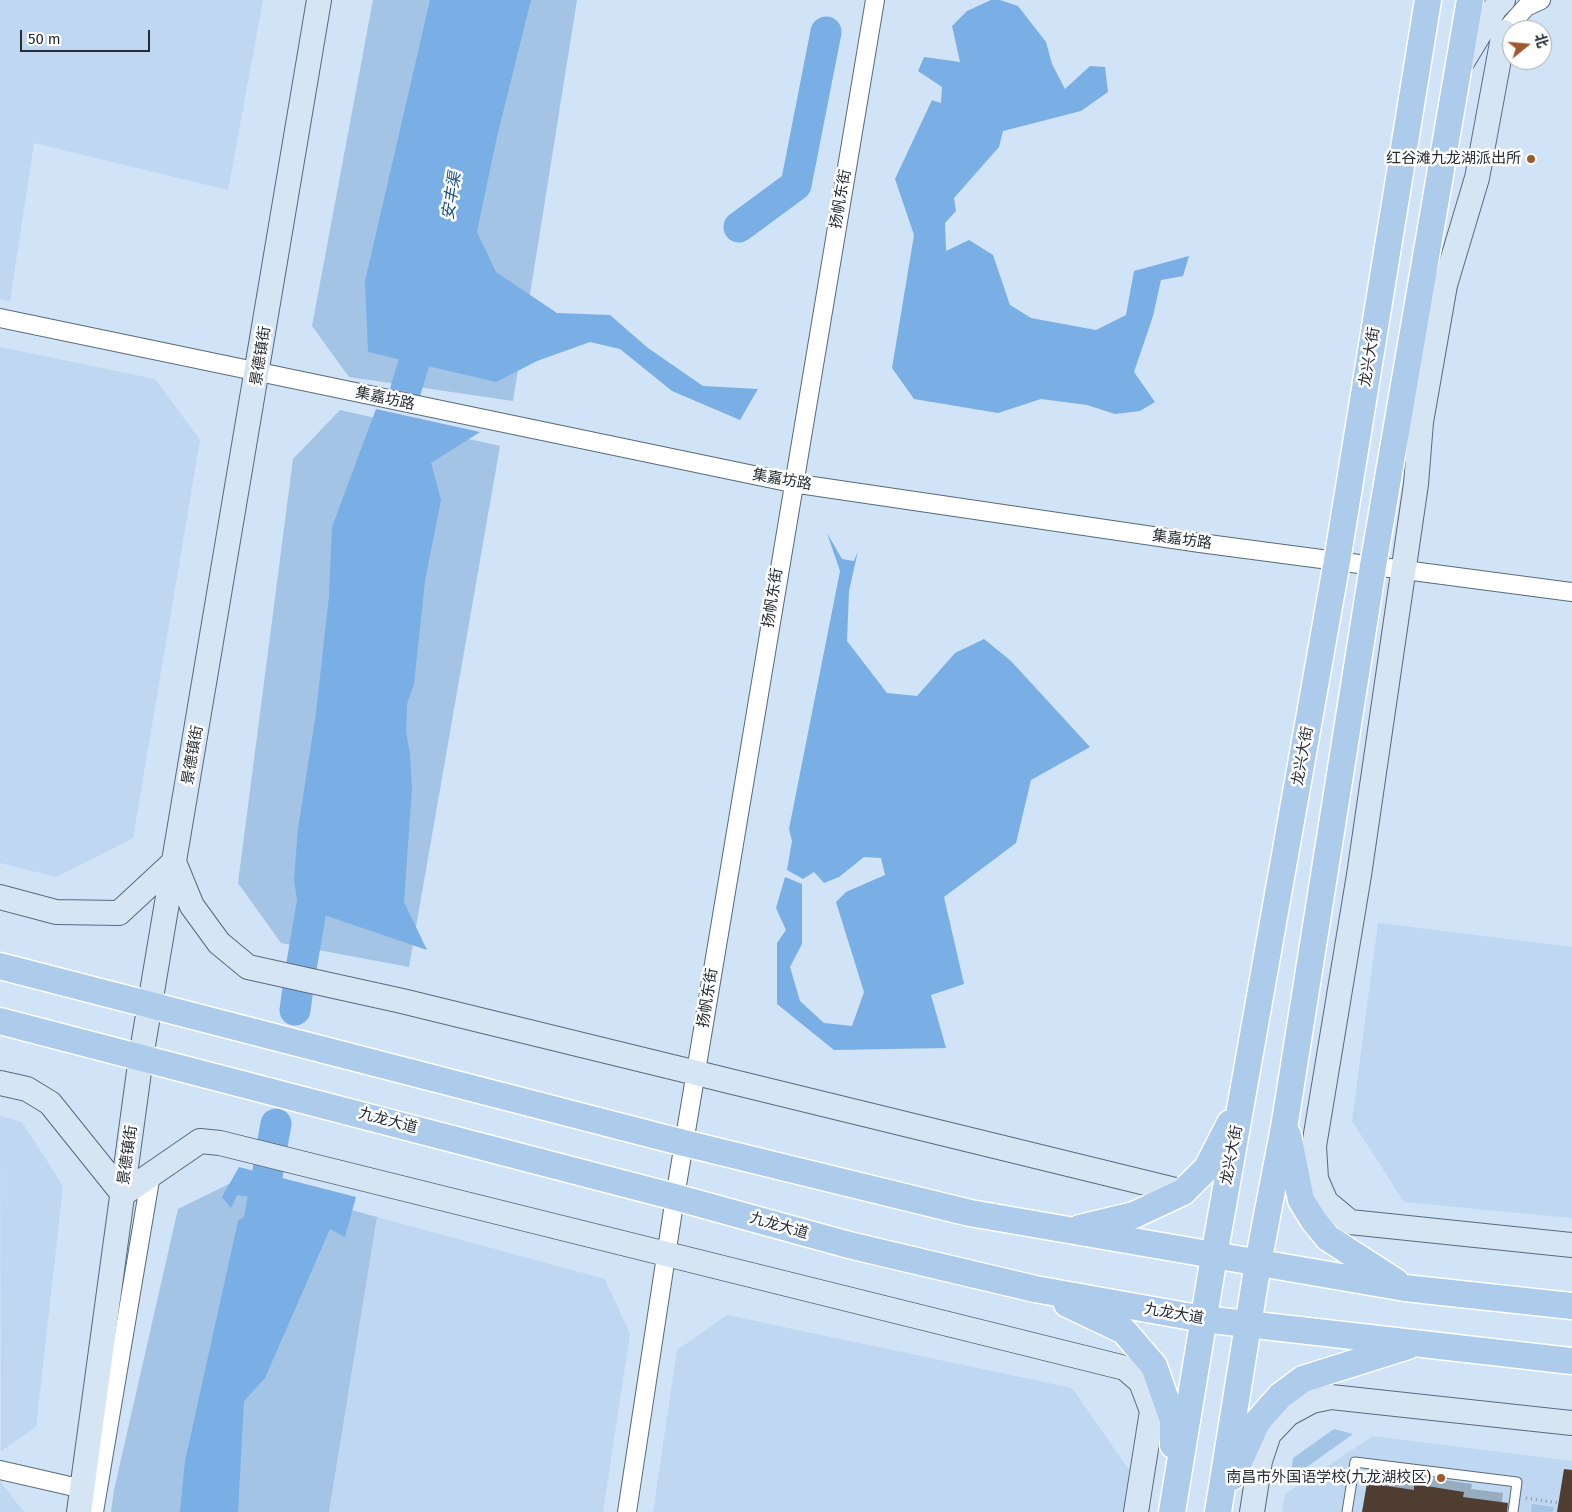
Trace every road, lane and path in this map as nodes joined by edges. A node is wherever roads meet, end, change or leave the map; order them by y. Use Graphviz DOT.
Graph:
graph roads {
  1 [pos="319,0"];
  2 [pos="875,0"];
  3 [pos="1428,0"];
  4 [pos="1470,0"];
  5 [pos="1503,0"];
  6 [pos="1542,0"];
  7 [pos="1515,20"];
  8 [pos="1502,43"];
  9 [pos="1459,68"];
  10 [pos="0,318"];
  11 [pos="258,373"];
  12 [pos="792,483"];
  13 [pos="1337,561"];
  14 [pos="1373,566"];
  15 [pos="1404,570"];
  16 [pos="1572,592"];
  17 [pos="174,862"];
  18 [pos="0,897"];
  19 [pos="0,966"];
  20 [pos="150,1005"];
  21 [pos="0,1021"];
  22 [pos="141,1056"];
  23 [pos="696,1074"];
  24 [pos="0,1082"];
  25 [pos="1243,1096"];
  26 [pos="1285,1122"];
  27 [pos="684,1143"];
  28 [pos="151,1174"];
  29 [pos="1183,1192"];
  30 [pos="123,1194"];
  31 [pos="675,1197"];
  32 [pos="1320,1211"];
  33 [pos="1070,1231"];
  34 [pos="1572,1245"];
  35 [pos="666,1254"];
  36 [pos="1214,1256"];
  37 [pos="1258,1263"];
  38 [pos="1405,1288"];
  39 [pos="1035,1289"];
  40 [pos="1572,1306"];
  41 [pos="1203,1319"];
  42 [pos="1248,1324"];
  43 [pos="1418,1343"];
  44 [pos="1572,1360"];
  45 [pos="1572,1423"];
  46 [pos="0,1470"];
  47 [pos="1515,1496"];
  48 [pos="81,1501"];
  49 [pos="1559,1503"];
  50 [pos="1173,1509"];
  51 [pos="1218,1510"];
  52 [pos="94,1512"];
  53 [pos="627,1512"];
  54 [pos="1136,1512"];
  55 [pos="1252,1512"];
  56 [pos="1347,1512"];
  57 [pos="1513,1512"];
  1 -- 11 [label="main road, 景德镇街"];
  2 -- 12 [label="street, 扬帆东街"];
  3 -- 13 [label="main road, 龙兴大街"];
  4 -- 9 [label="main road"];
  5 -- 9 [label="main road"];
  6 -- 7 [label="street"];
  8 -- 15 [label="main road"];
  9 -- 14 [label="main road"];
  10 -- 11 [label="street, 集嘉坊路"];
  11 -- 12 [label="street, 集嘉坊路"];
  11 -- 17 [label="main road, 景德镇街"];
  12 -- 13 [label="street, 集嘉坊路"];
  12 -- 23 [label="street, 扬帆东街"];
  13 -- 14 [label="street, 集嘉坊路"];
  13 -- 25 [label="main road, 龙兴大街"];
  14 -- 15 [label="street, 集嘉坊路"];
  14 -- 26 [label="main road"];
  15 -- 16 [label="street, 集嘉坊路"];
  15 -- 32 [label="main road"];
  17 -- 18 [label="main road"];
  17 -- 20 [label="main road, 景德镇街"];
  17 -- 23 [label="main road"];
  19 -- 20 [label="main road"];
  20 -- 22 [label="main road, 景德镇街"];
  20 -- 27 [label="main road"];
  21 -- 22 [label="main road, 九龙大道"];
  22 -- 30 [label="main road, 景德镇街"];
  22 -- 31 [label="main road, 九龙大道"];
  23 -- 27 [label="street, 扬帆东街"];
  23 -- 29 [label="main road"];
  24 -- 30 [label="main road"];
  25 -- 29 [label="main road"];
  25 -- 36 [label="main road, 龙兴大街"];
  26 -- 32 [label="main road"];
  26 -- 37 [label="main road"];
  27 -- 31 [label="street, 扬帆东街"];
  27 -- 33 [label="main road"];
  28 -- 30 [label="main road"];
  28 -- 35 [label="main road"];
  28 -- 52 [label="street"];
  29 -- 33 [label="main road"];
  30 -- 48 [label="main road, 景德镇街"];
  31 -- 35 [label="street, 扬帆东街"];
  31 -- 39 [label="main road, 九龙大道"];
  32 -- 34 [label="main road"];
  32 -- 38 [label="main road"];
  33 -- 36 [label="main road"];
  35 -- 53 [label="street, 扬帆东街"];
  35 -- 54 [label="main road"];
  36 -- 37 [label="main road"];
  36 -- 41 [label="main road, 龙兴大街"];
  37 -- 38 [label="main road"];
  37 -- 42 [label="main road"];
  38 -- 40 [label="main road"];
  39 -- 41 [label="main road, 九龙大道"];
  39 -- 50 [label="main road"];
  41 -- 42 [label="main road, 九龙大道"];
  41 -- 50 [label="main road, 龙兴大街"];
  42 -- 43 [label="main road, 九龙大道"];
  42 -- 51 [label="main road"];
  43 -- 44 [label="main road, 九龙大道"];
  43 -- 51 [label="main road"];
  45 -- 55 [label="main road"];
  46 -- 48 [label="street"];
  47 -- 49 [label="path"];
  47 -- 56 [label="lane"];
  47 -- 57 [label="lane"];
}
